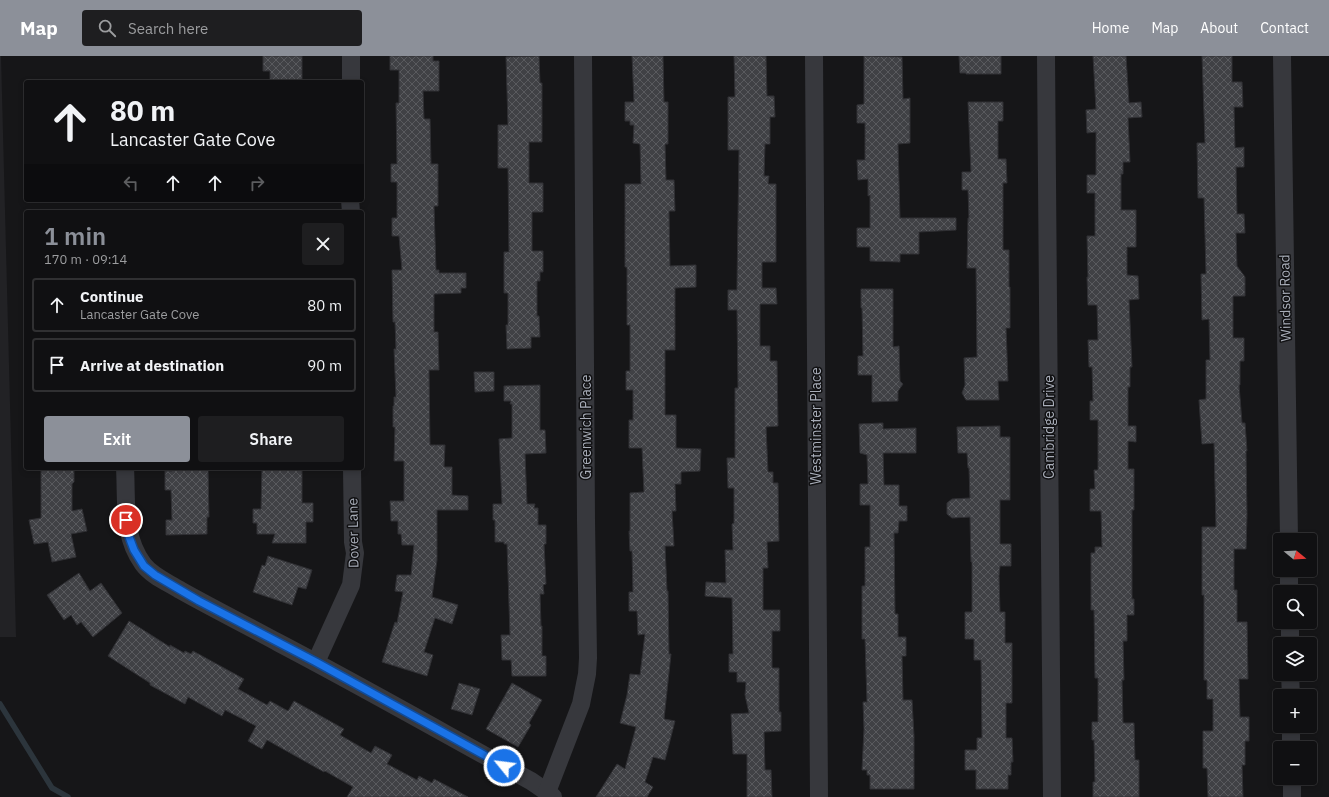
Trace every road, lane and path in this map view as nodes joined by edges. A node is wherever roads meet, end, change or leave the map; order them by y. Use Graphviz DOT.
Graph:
graph roads {
  1 [pos="351,56"];
  2 [pos="583,56"];
  3 [pos="814,56"];
  4 [pos="1046,56"];
  5 [pos="1282,56"];
  6 [pos="351,80"];
  7 [pos="125,470"];
  8 [pos="352,470"];
  9 [pos="1288,533"];
  10 [pos="316,662"];
  11 [pos="1292,785"];
  12 [pos="550,794"];
  13 [pos="819,797"];
  14 [pos="1052,797"];
  15 [pos="1292,797"];
  1 -- 6 [label="street"];
  2 -- 12 [label="street, Greenwich Place"];
  3 -- 13 [label="street, Westminster Place"];
  4 -- 14 [label="street, Cambridge Drive"];
  5 -- 9 [label="street, Windsor Road"];
  7 -- 10 [label="street"];
  8 -- 10 [label="street, Dover Lane"];
  10 -- 12 [label="street"];
  11 -- 15 [label="street"];
}
